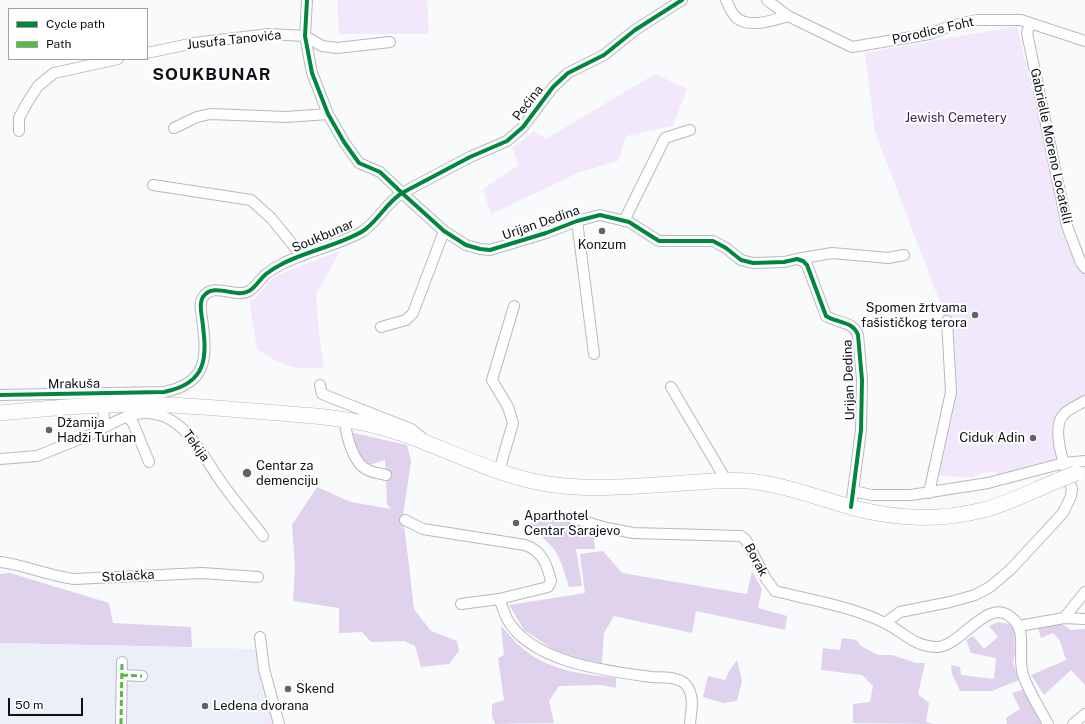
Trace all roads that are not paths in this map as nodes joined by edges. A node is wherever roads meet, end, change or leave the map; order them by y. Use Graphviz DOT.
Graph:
graph roads {
  1 [pos="307,0"];
  2 [pos="682,0"];
  3 [pos="726,0"];
  4 [pos="767,0"];
  5 [pos="788,16"];
  6 [pos="1030,23"];
  7 [pos="305,36"];
  8 [pos="1085,41"];
  9 [pos="390,42"];
  10 [pos="148,53"];
  11 [pos="113,60"];
  12 [pos="328,114"];
  13 [pos="174,128"];
  14 [pos="690,130"];
  15 [pos="19,132"];
  16 [pos="153,185"];
  17 [pos="402,193"];
  18 [pos="577,221"];
  19 [pos="624,221"];
  20 [pos="444,231"];
  21 [pos="904,255"];
  22 [pos="302,256"];
  23 [pos="797,259"];
  24 [pos="1085,268"];
  25 [pos="514,306"];
  26 [pos="947,321"];
  27 [pos="381,327"];
  28 [pos="594,354"];
  29 [pos="320,385"];
  30 [pos="671,387"];
  31 [pos="0,395"];
  32 [pos="149,399"];
  33 [pos="1085,401"];
  34 [pos="103,405"];
  35 [pos="0,413"];
  36 [pos="127,416"];
  37 [pos="345,421"];
  38 [pos="99,430"];
  39 [pos="429,444"];
  40 [pos="0,459"];
  41 [pos="1085,461"];
  42 [pos="149,462"];
  43 [pos="1064,463"];
  44 [pos="499,471"];
  45 [pos="1080,471"];
  46 [pos="386,474"];
  47 [pos="726,480"];
  48 [pos="853,491"];
  49 [pos="929,493"];
  50 [pos="851,507"];
  51 [pos="572,518"];
  52 [pos="405,520"];
  53 [pos="263,536"];
  54 [pos="0,562"];
  55 [pos="258,577"];
  56 [pos="1085,592"];
  57 [pos="500,599"];
  58 [pos="461,604"];
  59 [pos="1064,618"];
  60 [pos="1085,619"];
  61 [pos="885,623"];
  62 [pos="1019,626"];
  63 [pos="260,637"];
  64 [pos="122,662"];
  65 [pos="122,675"];
  66 [pos="142,676"];
  67 [pos="1085,714"];
  68 [pos="122,724"];
  69 [pos="280,724"];
  70 [pos="690,724"];
  71 [pos="1048,724"];
  72 [pos="1073,724"];
  1 -- 7 [label="street"];
  2 -- 17 [label="street, Pećina"];
  3 -- 5 [label="street"];
  4 -- 5 [label="street, Porodice Foht"];
  5 -- 6 [label="street, Porodice Foht"];
  6 -- 8 [label="street, Porodice Foht"];
  6 -- 24 [label="street, Gabrielle Moreno Locatelli"];
  7 -- 9 [label="street, Jusufa Tanovića"];
  7 -- 10 [label="street, Jusufa Tanovića"];
  7 -- 12 [label="street"];
  11 -- 15 [label="street"];
  12 -- 13 [label="street"];
  12 -- 17 [label="street"];
  14 -- 19 [label="street"];
  16 -- 22 [label="street, Soukbunar"];
  17 -- 20 [label="street, Urijan Dedina"];
  17 -- 22 [label="street, Soukbunar"];
  18 -- 19 [label="street, Urijan Dedina"];
  18 -- 20 [label="street, Urijan Dedina"];
  18 -- 28 [label="street"];
  19 -- 23 [label="street, Urijan Dedina"];
  20 -- 27 [label="street"];
  21 -- 23 [label="street"];
  22 -- 32 [label="street, Soukbunar"];
  23 -- 48 [label="street, Urijan Dedina"];
  25 -- 44 [label="street"];
  26 -- 49 [label="street"];
  29 -- 39 [label="street"];
  30 -- 47 [label="street"];
  31 -- 32 [label="street, Mrakuša"];
  32 -- 34 [label="main road"];
  32 -- 37 [label="main road"];
  33 -- 43 [label="street"];
  34 -- 35 [label="main road"];
  34 -- 38 [label="street"];
  36 -- 38 [label="street, Tekija"];
  36 -- 42 [label="street"];
  36 -- 53 [label="street, Tekija"];
  37 -- 39 [label="main road"];
  37 -- 46 [label="street"];
  38 -- 40 [label="street"];
  39 -- 44 [label="main road"];
  41 -- 43 [label="street"];
  43 -- 49 [label="street"];
  43 -- 61 [label="street"];
  44 -- 47 [label="main road"];
  45 -- 50 [label="main road, bridge"];
  47 -- 50 [label="main road"];
  48 -- 49 [label="street"];
  48 -- 50 [label="street, Urijan Dedina"];
  51 -- 61 [label="street, Borak"];
  52 -- 57 [label="street"];
  54 -- 55 [label="street, Stolačka"];
  56 -- 59 [label="street"];
  57 -- 58 [label="street"];
  57 -- 70 [label="street"];
  59 -- 60 [label="street"];
  59 -- 62 [label="street"];
  61 -- 62 [label="street"];
  62 -- 71 [label="street"];
  63 -- 69 [label="street"];
  64 -- 65 [label="street"];
  65 -- 66 [label="street"];
  65 -- 68 [label="street"];
  67 -- 72 [label="street"];
}
